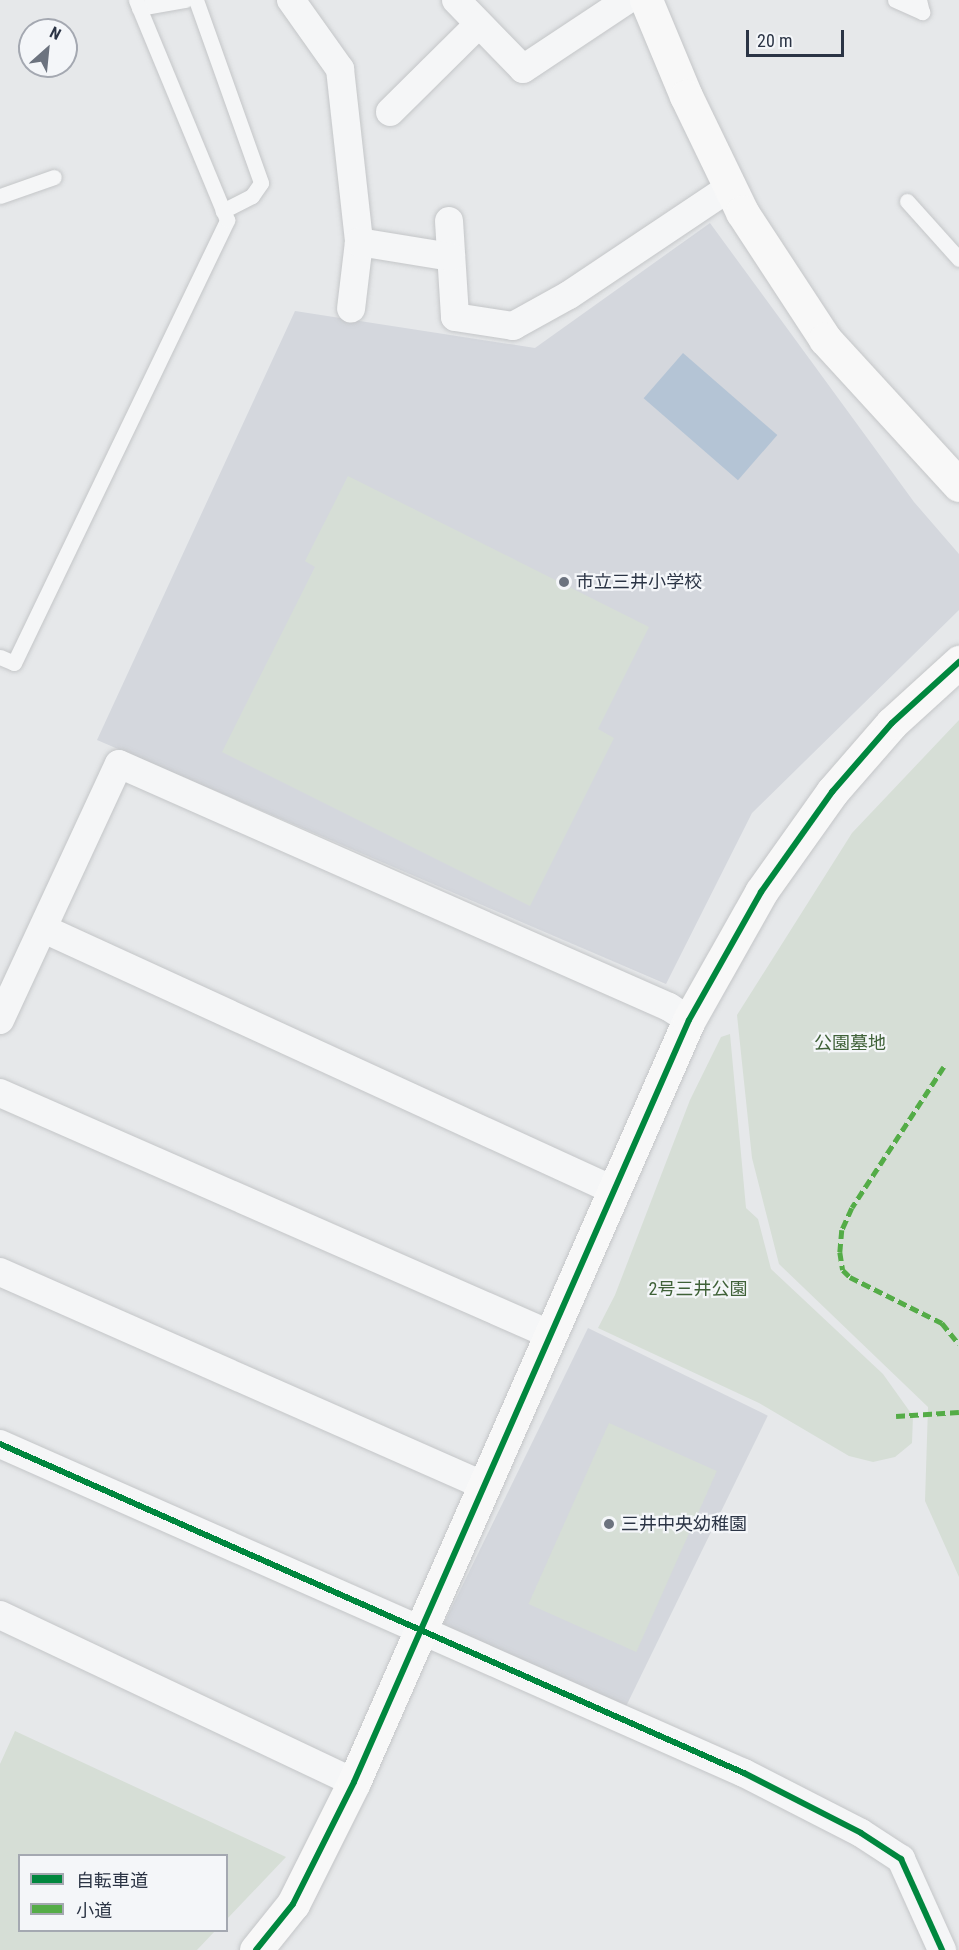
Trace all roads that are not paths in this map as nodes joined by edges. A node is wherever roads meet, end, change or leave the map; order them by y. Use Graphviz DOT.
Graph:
graph roads {
  1 [pos="185,0"];
  2 [pos="196,0"];
  3 [pos="291,0"];
  4 [pos="456,0"];
  5 [pos="627,0"];
  6 [pos="646,0"];
  7 [pos="895,0"];
  8 [pos="919,0"];
  9 [pos="137,4"];
  10 [pos="479,24"];
  11 [pos="390,112"];
  12 [pos="54,177"];
  13 [pos="729,188"];
  14 [pos="0,196"];
  15 [pos="907,201"];
  16 [pos="223,211"];
  17 [pos="449,221"];
  18 [pos="359,242"];
  19 [pos="451,257"];
  20 [pos="959,259"];
  21 [pos="351,309"];
  22 [pos="959,485"];
  23 [pos="0,657"];
  24 [pos="959,662"];
  25 [pos="44,929"];
  26 [pos="0,1020"];
  27 [pos="689,1020"];
  28 [pos="0,1092"];
  29 [pos="613,1190"];
  30 [pos="0,1272"];
  31 [pos="549,1334"];
  32 [pos="0,1444"];
  33 [pos="485,1486"];
  34 [pos="0,1615"];
  35 [pos="421,1632"];
  36 [pos="354,1782"];
  37 [pos="256,1950"];
  38 [pos="942,1950"];
  1 -- 9 [label="lane"];
  2 -- 16 [label="lane"];
  3 -- 18 [label="street"];
  4 -- 10 [label="street"];
  5 -- 10 [label="street"];
  6 -- 13 [label="street"];
  7 -- 8 [label="lane"];
  9 -- 16 [label="lane"];
  10 -- 11 [label="street"];
  12 -- 14 [label="lane"];
  13 -- 19 [label="street"];
  13 -- 22 [label="street"];
  15 -- 20 [label="lane"];
  16 -- 23 [label="lane"];
  17 -- 19 [label="street"];
  18 -- 19 [label="street"];
  18 -- 21 [label="street"];
  24 -- 27 [label="street"];
  25 -- 26 [label="street"];
  25 -- 27 [label="street"];
  25 -- 29 [label="street"];
  27 -- 29 [label="street"];
  28 -- 31 [label="street"];
  29 -- 31 [label="street"];
  30 -- 33 [label="street"];
  31 -- 33 [label="street"];
  32 -- 35 [label="street"];
  33 -- 35 [label="street"];
  34 -- 36 [label="street"];
  35 -- 36 [label="street"];
  35 -- 38 [label="street"];
  36 -- 37 [label="street"];
}
